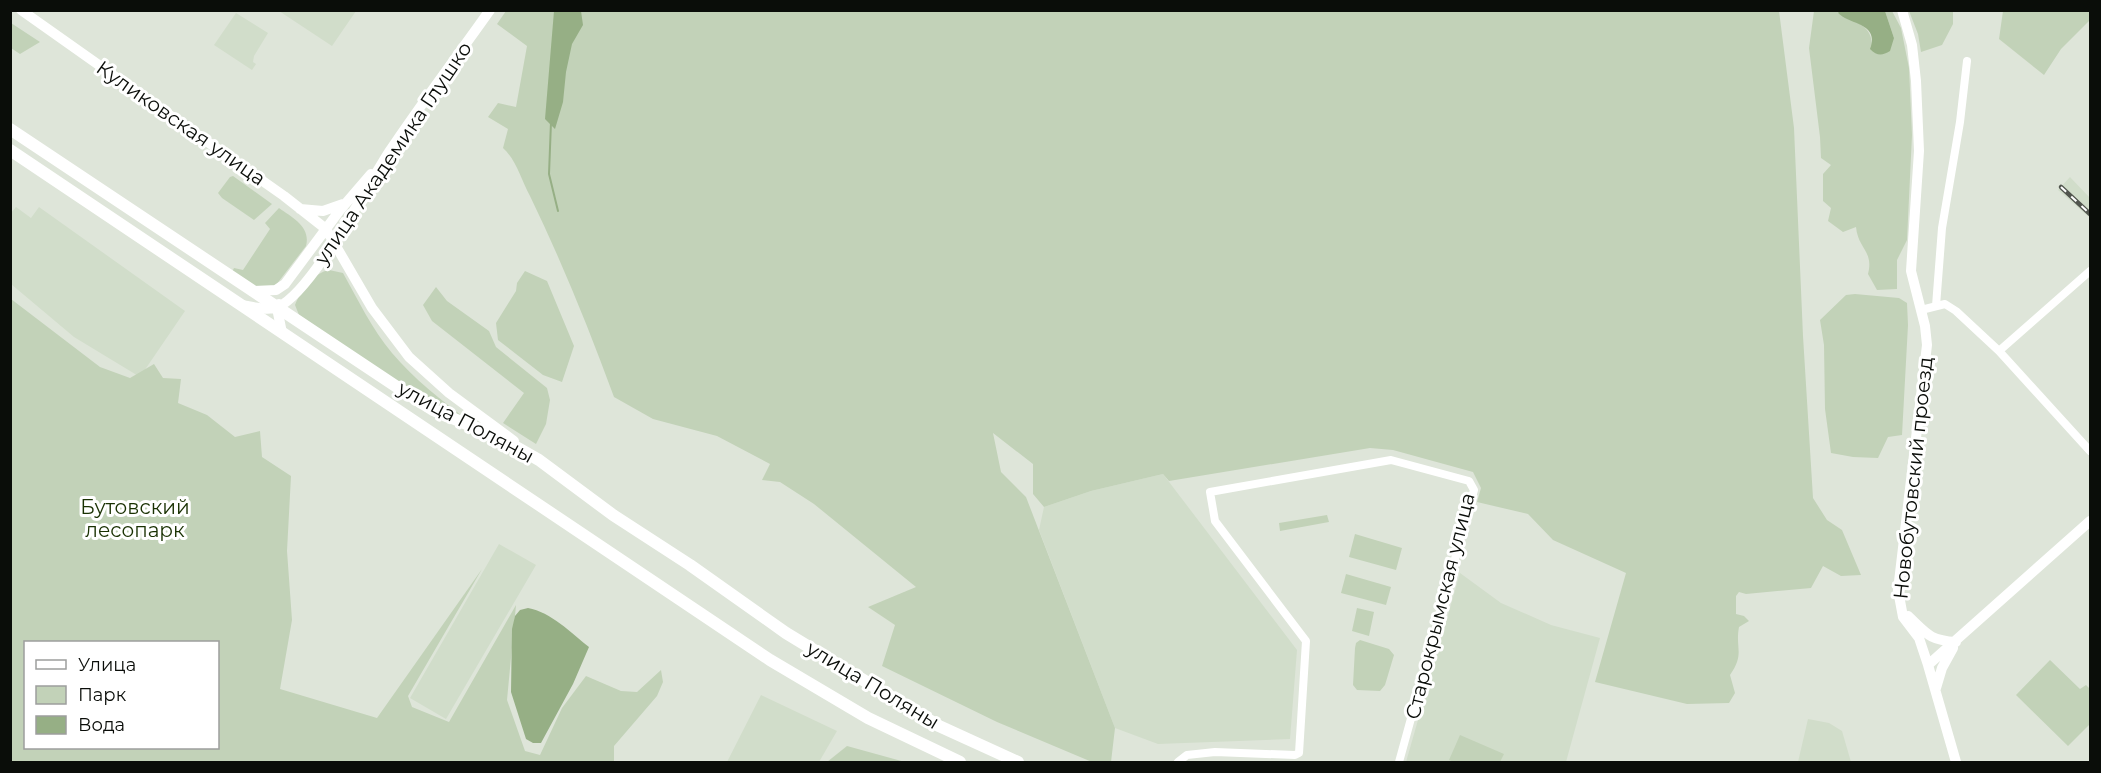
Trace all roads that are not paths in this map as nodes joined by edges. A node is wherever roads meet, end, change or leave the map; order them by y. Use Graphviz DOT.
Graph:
graph roads {
  1 [pos="21,10"];
  2 [pos="490,10"];
  3 [pos="1902,10"];
  4 [pos="1967,61"];
  5 [pos="10,129"];
  6 [pos="10,150"];
  7 [pos="384,161"];
  8 [pos="345,203"];
  9 [pos="300,209"];
  10 [pos="326,229"];
  11 [pos="333,242"];
  12 [pos="312,248"];
  13 [pos="2091,271"];
  14 [pos="285,284"];
  15 [pos="252,291"];
  16 [pos="296,295"];
  17 [pos="242,305"];
  18 [pos="1936,306"];
  19 [pos="278,308"];
  20 [pos="1921,310"];
  21 [pos="297,321"];
  22 [pos="282,333"];
  23 [pos="2000,351"];
  24 [pos="2091,451"];
  25 [pos="538,460"];
  26 [pos="2091,521"];
  27 [pos="1900,608"];
  28 [pos="1956,642"];
  29 [pos="1928,666"];
  30 [pos="1936,689"];
  31 [pos="960,762"];
  32 [pos="1018,762"];
  33 [pos="1178,762"];
  34 [pos="1400,762"];
  35 [pos="1956,762"];
  1 -- 9 [label="street, Куликовская улица"];
  2 -- 7 [label="street, улица Академика Глушко"];
  3 -- 20 [label="street, Новобутовский проезд"];
  4 -- 18 [label="street"];
  5 -- 15 [label="main road, улица Поляны"];
  6 -- 17 [label="main road, улица Поляны"];
  7 -- 8 [label="street"];
  7 -- 11 [label="street, улица Академика Глушко"];
  8 -- 9 [label="street"];
  8 -- 10 [label="street"];
  9 -- 10 [label="street, Куликовская улица"];
  9 -- 12 [label="street"];
  10 -- 11 [label="street, Куликовская улица"];
  10 -- 12 [label="street"];
  11 -- 12 [label="street"];
  11 -- 16 [label="street, улица Академика Глушко"];
  11 -- 25 [label="street, Куликовская улица"];
  12 -- 14 [label="street"];
  13 -- 23 [label="street"];
  14 -- 15 [label="street"];
  14 -- 19 [label="street"];
  15 -- 19 [label="main road, улица Поляны"];
  16 -- 19 [label="street, улица Академика Глушко"];
  16 -- 21 [label="street"];
  17 -- 19 [label="street"];
  17 -- 22 [label="main road, улица Поляны"];
  18 -- 20 [label="street"];
  18 -- 23 [label="street"];
  19 -- 21 [label="main road, улица Поляны"];
  19 -- 22 [label="street"];
  20 -- 27 [label="street, Новобутовский проезд"];
  21 -- 25 [label="main road, улица Поляны"];
  22 -- 31 [label="main road, улица Поляны"];
  23 -- 24 [label="street"];
  25 -- 32 [label="main road, улица Поляны"];
  26 -- 28 [label="street"];
  27 -- 28 [label="street"];
  27 -- 29 [label="street, Новобутовский проезд"];
  28 -- 29 [label="street"];
  28 -- 30 [label="street"];
  29 -- 30 [label="street, Новобутовский проезд"];
  30 -- 35 [label="street, Новобутовский проезд"];
  33 -- 34 [label="street, Старокрымская улица"];
}
